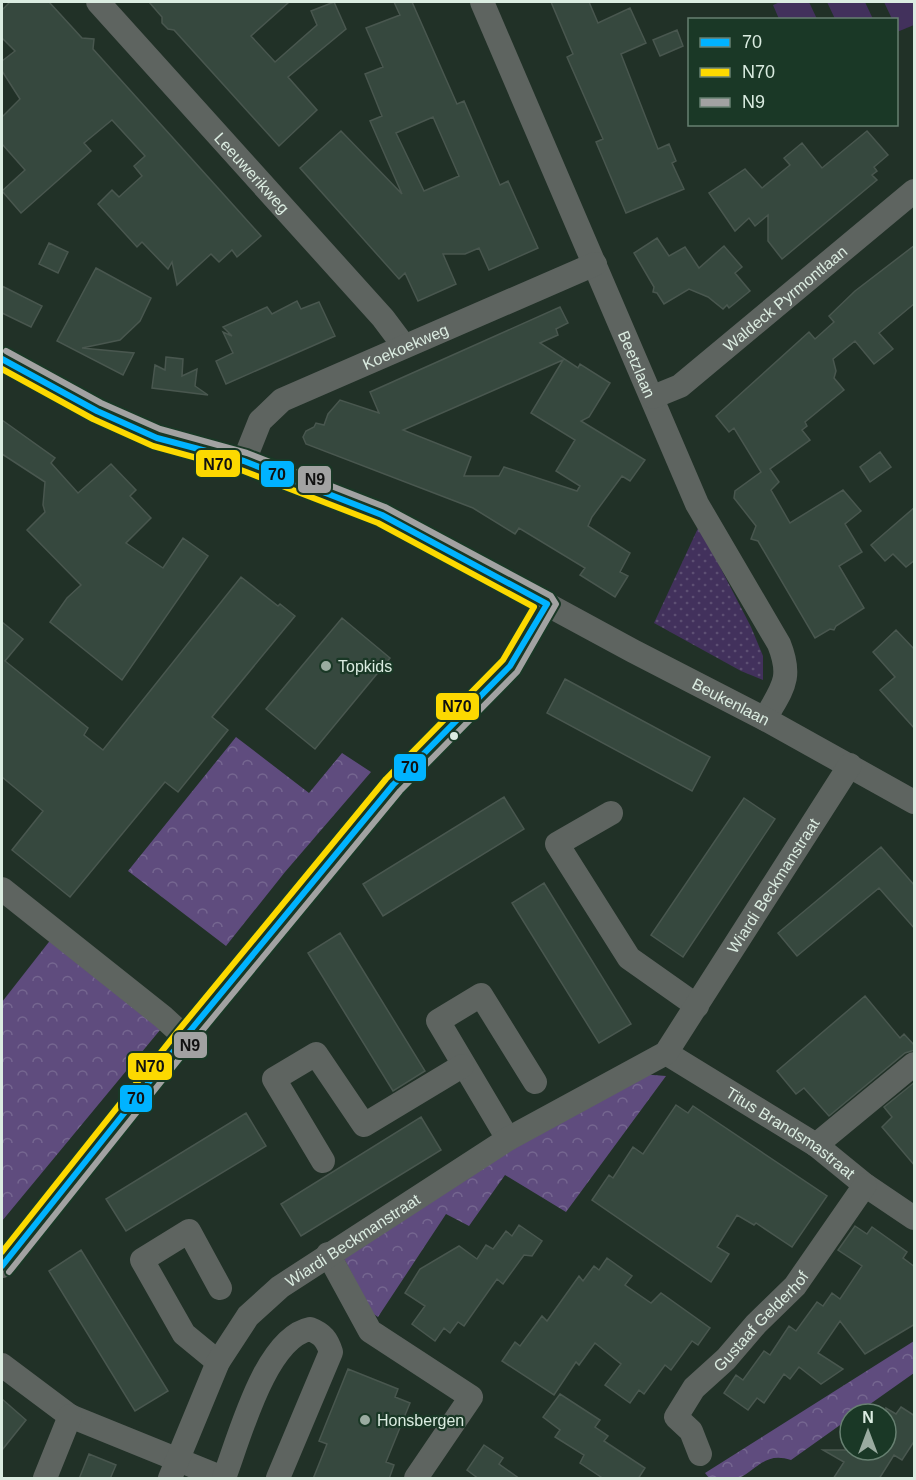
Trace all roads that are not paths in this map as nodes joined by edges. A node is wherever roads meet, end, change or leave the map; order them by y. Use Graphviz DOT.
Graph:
graph roads {
  1 [pos="98,2"];
  2 [pos="482,2"];
  3 [pos="915,191"];
  4 [pos="595,264"];
  5 [pos="404,346"];
  6 [pos="2,359"];
  7 [pos="653,397"];
  8 [pos="244,461"];
  9 [pos="547,603"];
  10 [pos="765,719"];
  11 [pos="850,765"];
  12 [pos="915,802"];
  13 [pos="611,813"];
  14 [pos="2,889"];
  15 [pos="697,1006"];
  16 [pos="184,1037"];
  17 [pos="666,1053"];
  18 [pos="915,1064"];
  19 [pos="462,1066"];
  20 [pos="535,1083"];
  21 [pos="508,1139"];
  22 [pos="816,1145"];
  23 [pos="323,1161"];
  24 [pos="866,1185"];
  25 [pos="915,1218"];
  26 [pos="328,1254"];
  27 [pos="2,1266"];
  28 [pos="220,1288"];
  29 [pos="218,1362"];
  30 [pos="2,1365"];
  31 [pos="70,1416"];
  32 [pos="700,1454"];
  33 [pos="174,1469"];
  34 [pos="416,1478"];
  35 [pos="45,1479"];
  36 [pos="223,1479"];
  37 [pos="278,1479"];
  1 -- 5 [label="street, Leeuwerikweg"];
  2 -- 4 [label="street, Beetzlaan"];
  3 -- 7 [label="street, Waldeck Pyrmontlaan"];
  4 -- 5 [label="street, Koekoekweg"];
  4 -- 7 [label="street, Beetzlaan"];
  5 -- 8 [label="street, Koekoekweg"];
  6 -- 8 [label="street, Beukenlaan"];
  7 -- 10 [label="street, Beetzlaan"];
  8 -- 9 [label="street, Beukenlaan"];
  9 -- 10 [label="street, Beukenlaan"];
  9 -- 16 [label="street"];
  10 -- 11 [label="street, Beukenlaan"];
  11 -- 12 [label="street, Beukenlaan"];
  11 -- 15 [label="street, Wiardi Beckmanstraat"];
  13 -- 15 [label="street"];
  14 -- 16 [label="street"];
  15 -- 17 [label="street, Wiardi Beckmanstraat"];
  16 -- 27 [label="street"];
  17 -- 21 [label="street, Wiardi Beckmanstraat"];
  17 -- 22 [label="street, Titus Brandsmastraat"];
  18 -- 22 [label="street"];
  19 -- 20 [label="street"];
  19 -- 21 [label="street"];
  19 -- 23 [label="street"];
  21 -- 26 [label="street, Wiardi Beckmanstraat"];
  22 -- 24 [label="street, Titus Brandsmastraat"];
  24 -- 25 [label="street, Titus Brandsmastraat"];
  24 -- 32 [label="street, Gustaaf Gelderhof"];
  26 -- 29 [label="street, Wiardi Beckmanstraat"];
  26 -- 34 [label="street"];
  28 -- 29 [label="street"];
  29 -- 33 [label="street, Wiardi Beckmanstraat"];
  30 -- 31 [label="street"];
  31 -- 33 [label="street"];
  31 -- 35 [label="street"];
  33 -- 36 [label="street"];
  36 -- 37 [label="street"];
}
